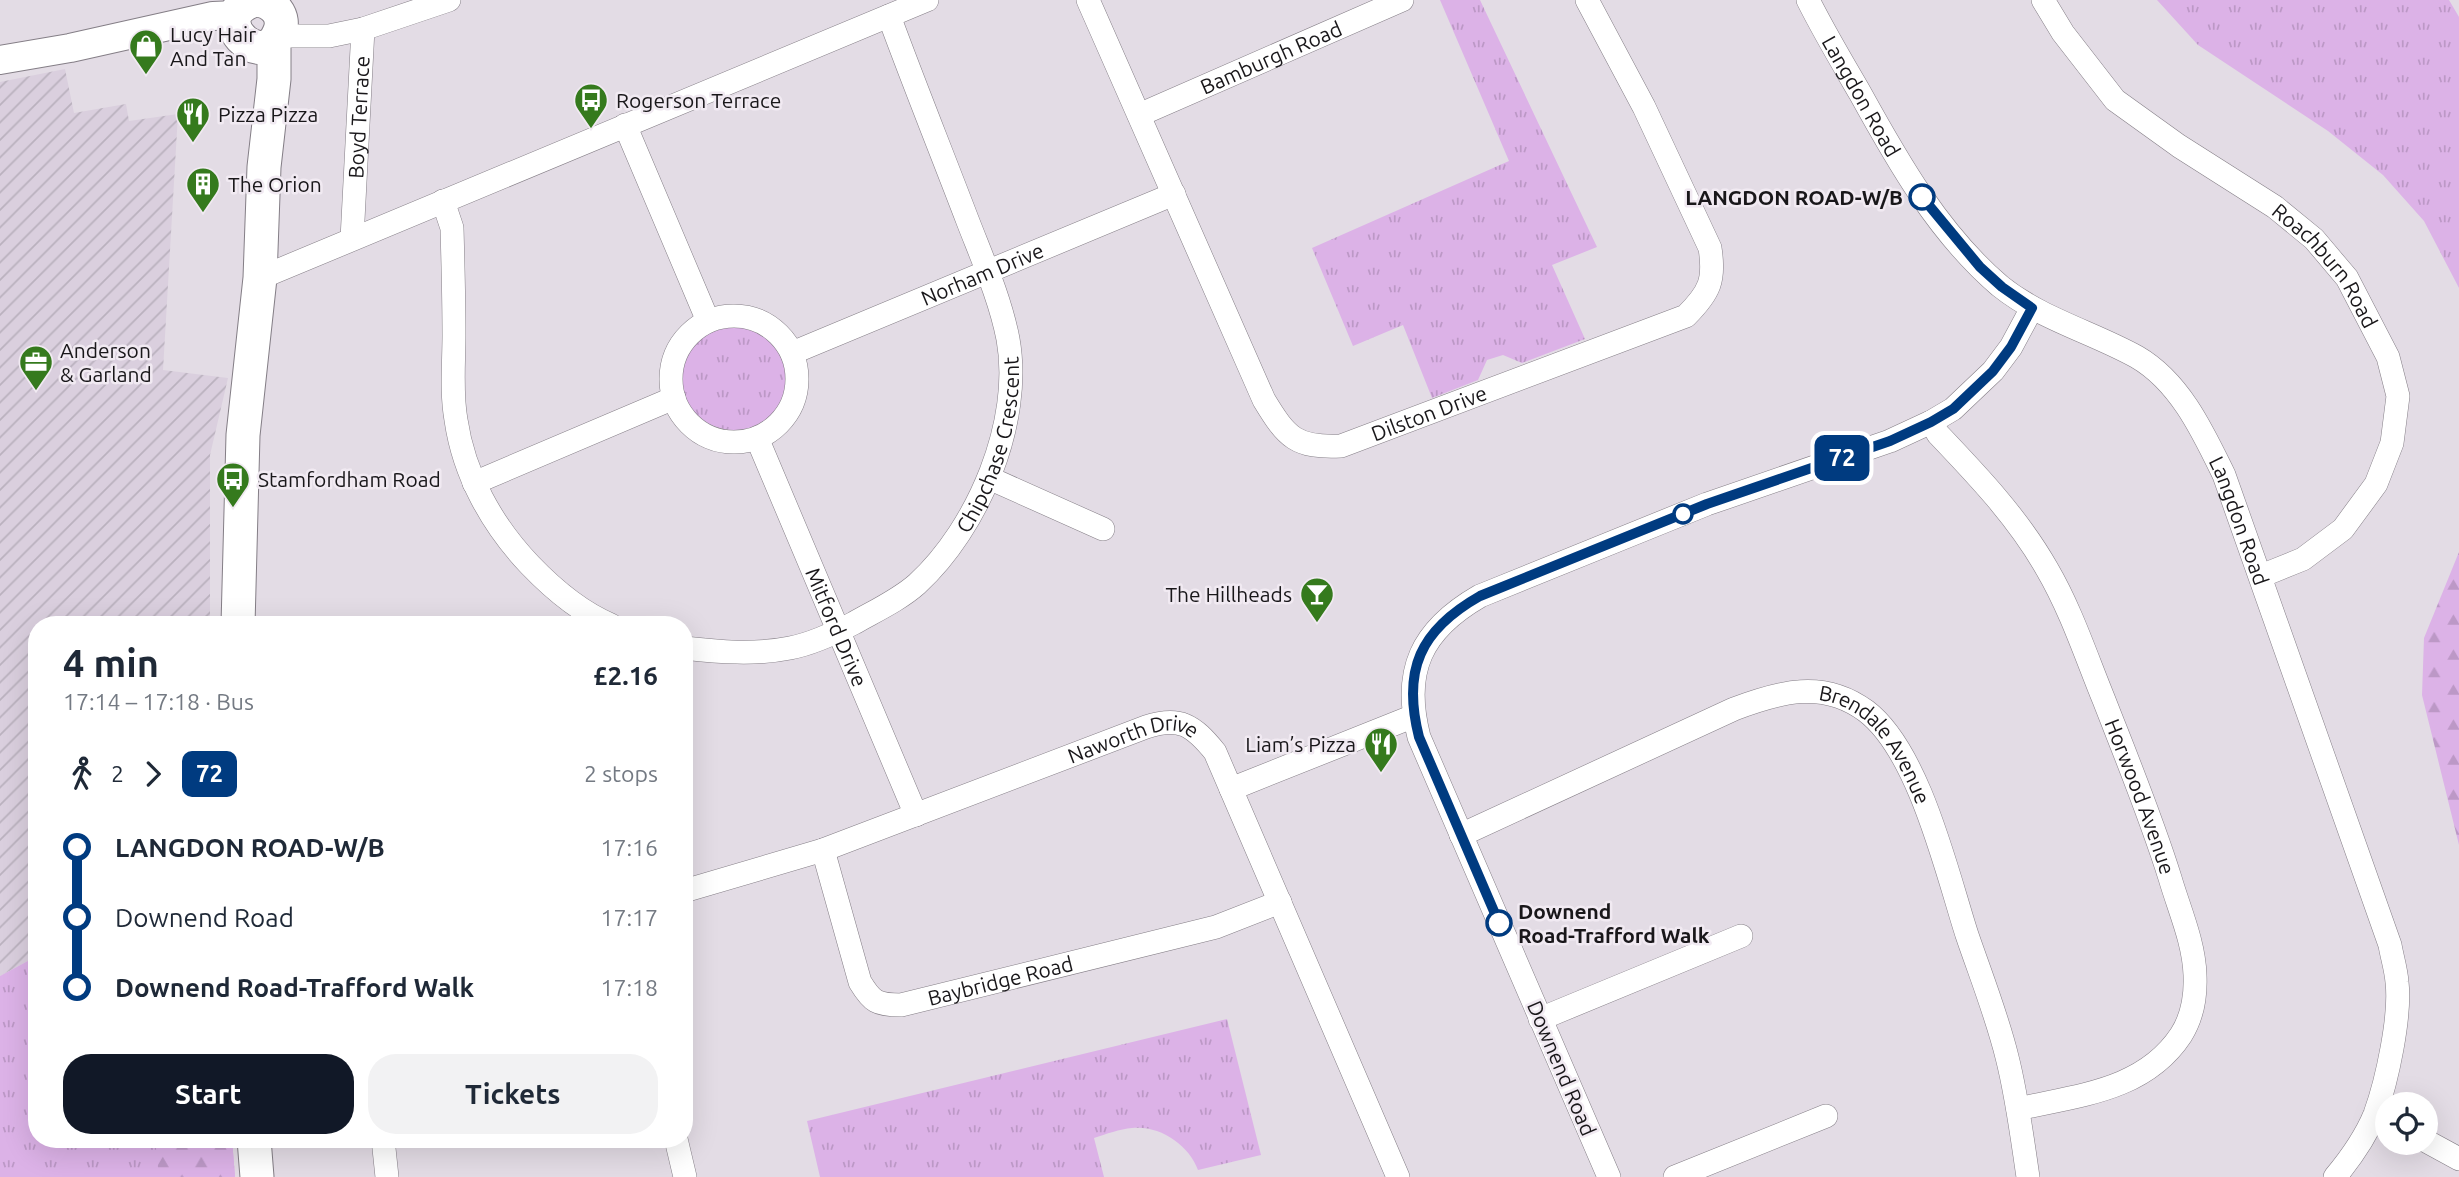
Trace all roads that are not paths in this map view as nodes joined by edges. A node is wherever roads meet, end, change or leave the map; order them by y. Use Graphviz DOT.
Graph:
graph roads {
  1 [pos="449,0"];
  2 [pos="927,0"];
  3 [pos="1088,0"];
  4 [pos="1402,0"];
  5 [pos="1587,0"];
  6 [pos="1808,0"];
  7 [pos="2043,0"];
  8 [pos="257,16"];
  9 [pos="889,16"];
  10 [pos="363,29"];
  11 [pos="137,33"];
  12 [pos="0,60"];
  13 [pos="1139,116"];
  14 [pos="625,125"];
  15 [pos="1174,194"];
  16 [pos="443,201"];
  17 [pos="352,239"];
  18 [pos="988,272"];
  19 [pos="260,278"];
  20 [pos="2032,308"];
  21 [pos="708,321"];
  22 [pos="792,353"];
  23 [pos="674,398"];
  24 [pos="1931,422"];
  25 [pos="757,438"];
  26 [pos="989,478"];
  27 [pos="474,483"];
  28 [pos="1103,529"];
  29 [pos="2261,576"];
  30 [pos="238,616"];
  31 [pos="593,616"];
  32 [pos="838,631"];
  33 [pos="693,649"];
  34 [pos="1414,716"];
  35 [pos="1231,789"];
  36 [pos="916,815"];
  37 [pos="1461,835"];
  38 [pos="822,850"];
  39 [pos="693,888"];
  40 [pos="1280,902"];
  41 [pos="1741,936"];
  42 [pos="1540,1019"];
  43 [pos="2384,1092"];
  44 [pos="2018,1109"];
  45 [pos="1826,1116"];
  46 [pos="2375,1126"];
  47 [pos="2438,1147"];
  48 [pos="255,1148"];
  49 [pos="384,1148"];
  50 [pos="678,1148"];
  51 [pos="2459,1158"];
  52 [pos="257,1177"];
  53 [pos="387,1177"];
  54 [pos="685,1177"];
  55 [pos="1398,1177"];
  56 [pos="1609,1177"];
  57 [pos="1675,1177"];
  58 [pos="2028,1177"];
  59 [pos="2335,1177"];
  1 -- 10 [label="street"];
  2 -- 9 [label="street"];
  3 -- 13 [label="street, Dilston Drive"];
  4 -- 13 [label="street, Bamburgh Road"];
  5 -- 15 [label="street, Dilston Drive"];
  6 -- 20 [label="street, Langdon Road"];
  7 -- 29 [label="street, Roachburn Road"];
  8 -- 10 [label="street, Boyd Terrace"];
  8 -- 11 [label="street"];
  8 -- 11 [label="street"];
  8 -- 19 [label="main road"];
  9 -- 14 [label="street"];
  9 -- 18 [label="street, Chipchase Crescent"];
  10 -- 17 [label="street, Boyd Terrace"];
  11 -- 12 [label="street"];
  13 -- 15 [label="street, Dilston Drive"];
  14 -- 16 [label="street"];
  14 -- 21 [label="street"];
  15 -- 18 [label="street, Norham Drive"];
  16 -- 17 [label="street"];
  16 -- 27 [label="street"];
  17 -- 19 [label="street"];
  18 -- 22 [label="street, Norham Drive"];
  18 -- 26 [label="street, Chipchase Crescent"];
  19 -- 30 [label="main road"];
  20 -- 24 [label="street, Downend Road"];
  20 -- 29 [label="street, Langdon Road"];
  21 -- 22 [label="street"];
  21 -- 23 [label="street"];
  22 -- 25 [label="street"];
  23 -- 25 [label="street"];
  23 -- 27 [label="street"];
  24 -- 34 [label="street, Downend Road"];
  24 -- 44 [label="street, Horwood Avenue"];
  25 -- 32 [label="street, Mitford Drive"];
  26 -- 28 [label="street"];
  26 -- 32 [label="street, Chipchase Crescent"];
  27 -- 31 [label="street"];
  29 -- 43 [label="street, Langdon Road"];
  32 -- 33 [label="street, Chipchase Crescent"];
  32 -- 36 [label="street, Mitford Drive"];
  34 -- 35 [label="street"];
  34 -- 37 [label="street, Downend Road"];
  35 -- 36 [label="street, Naworth Drive"];
  35 -- 40 [label="street, Naworth Drive"];
  36 -- 38 [label="street, Naworth Drive"];
  37 -- 42 [label="street, Downend Road"];
  37 -- 44 [label="street, Brendale Avenue"];
  38 -- 39 [label="street, Naworth Drive"];
  38 -- 40 [label="street, Baybridge Road"];
  40 -- 55 [label="street, Naworth Drive"];
  41 -- 42 [label="street"];
  42 -- 56 [label="street, Downend Road"];
  44 -- 58 [label="street, Brendale Avenue"];
  45 -- 57 [label="street"];
  46 -- 59 [label="street, Langdon Road"];
  47 -- 51 [label="street"];
  48 -- 52 [label="main road"];
  49 -- 53 [label="street"];
  50 -- 54 [label="street"];
}
